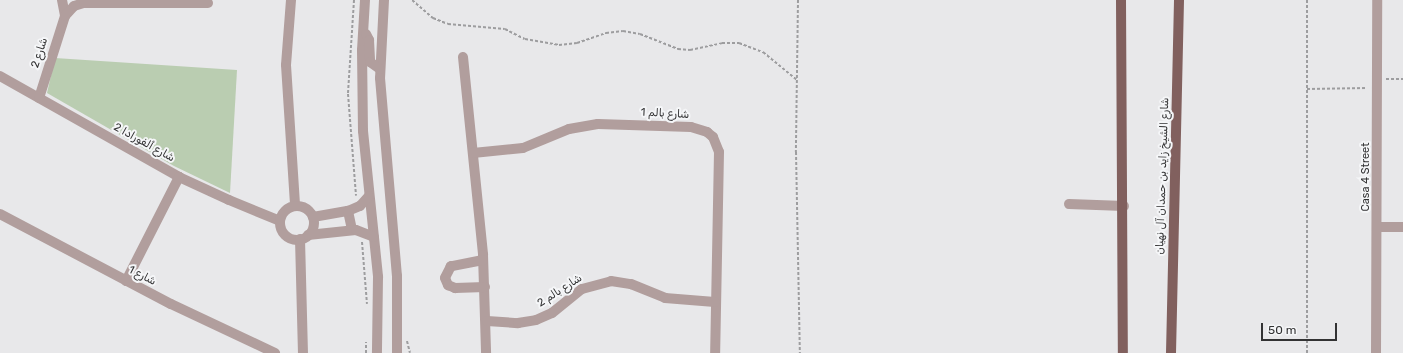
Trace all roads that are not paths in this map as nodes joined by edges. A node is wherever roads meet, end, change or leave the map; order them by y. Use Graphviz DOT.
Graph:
graph roads {
  1 [pos="62,0"];
  2 [pos="291,0"];
  3 [pos="365,0"];
  4 [pos="384,0"];
  5 [pos="1121,0"];
  6 [pos="1179,0"];
  7 [pos="1378,0"];
  8 [pos="83,2"];
  9 [pos="208,3"];
  10 [pos="65,16"];
  11 [pos="362,31"];
  12 [pos="463,57"];
  13 [pos="380,69"];
  14 [pos="0,76"];
  15 [pos="39,98"];
  16 [pos="473,153"];
  17 [pos="179,176"];
  18 [pos="370,196"];
  19 [pos="1069,204"];
  20 [pos="294,206"];
  21 [pos="1124,206"];
  22 [pos="351,210"];
  23 [pos="0,214"];
  24 [pos="313,216"];
  25 [pos="280,220"];
  26 [pos="1378,227"];
  27 [pos="1403,227"];
  28 [pos="354,230"];
  29 [pos="304,237"];
  30 [pos="374,237"];
  31 [pos="483,260"];
  32 [pos="126,281"];
  33 [pos="485,287"];
  34 [pos="715,302"];
  35 [pos="1171,304"];
  36 [pos="487,321"];
  37 [pos="275,353"];
  38 [pos="303,353"];
  39 [pos="377,353"];
  40 [pos="397,353"];
  41 [pos="486,353"];
  42 [pos="715,353"];
  43 [pos="1123,353"];
  44 [pos="1171,353"];
  45 [pos="1177,353"];
  46 [pos="1376,353"];
  1 -- 10 [label="street, شارع 2"];
  2 -- 20 [label="street"];
  3 -- 11 [label="street"];
  4 -- 13 [label="street"];
  5 -- 21 [label="main road"];
  6 -- 35 [label="main road, شارع الشيخ زايد بن حمدان آل نهيان"];
  7 -- 26 [label="street, Casa 4 Street"];
  8 -- 9 [label="street"];
  8 -- 10 [label="street"];
  10 -- 15 [label="street, شارع 2"];
  11 -- 13 [label="street"];
  11 -- 18 [label="street"];
  12 -- 16 [label="street"];
  13 -- 40 [label="street"];
  14 -- 15 [label="street, شارع ألفورادا 2"];
  15 -- 17 [label="street, شارع ألفورادا 2"];
  16 -- 31 [label="street"];
  16 -- 34 [label="street, شارع بالم 1"];
  17 -- 25 [label="street, شارع ألفورادا 2"];
  17 -- 32 [label="street"];
  18 -- 22 [label="street"];
  18 -- 30 [label="street"];
  19 -- 21 [label="street"];
  20 -- 24 [label="street"];
  20 -- 25 [label="street"];
  21 -- 43 [label="main road"];
  22 -- 24 [label="street"];
  22 -- 28 [label="street"];
  23 -- 32 [label="street, شارع 1"];
  24 -- 29 [label="street"];
  25 -- 29 [label="street"];
  26 -- 27 [label="street"];
  26 -- 46 [label="street, Casa 4 Street"];
  28 -- 29 [label="street"];
  28 -- 30 [label="street"];
  29 -- 38 [label="street"];
  30 -- 39 [label="street"];
  31 -- 33 [label="street"];
  31 -- 33 [label="street"];
  32 -- 37 [label="street, شارع 1"];
  33 -- 36 [label="street"];
  34 -- 36 [label="street, شارع بالم 2"];
  34 -- 42 [label="street, شارع بالم 1"];
  35 -- 44 [label="main road, شارع الشيخ زايد بن حمدان آل نهيان"];
  35 -- 45 [label="main road"];
  36 -- 41 [label="street"];
}
